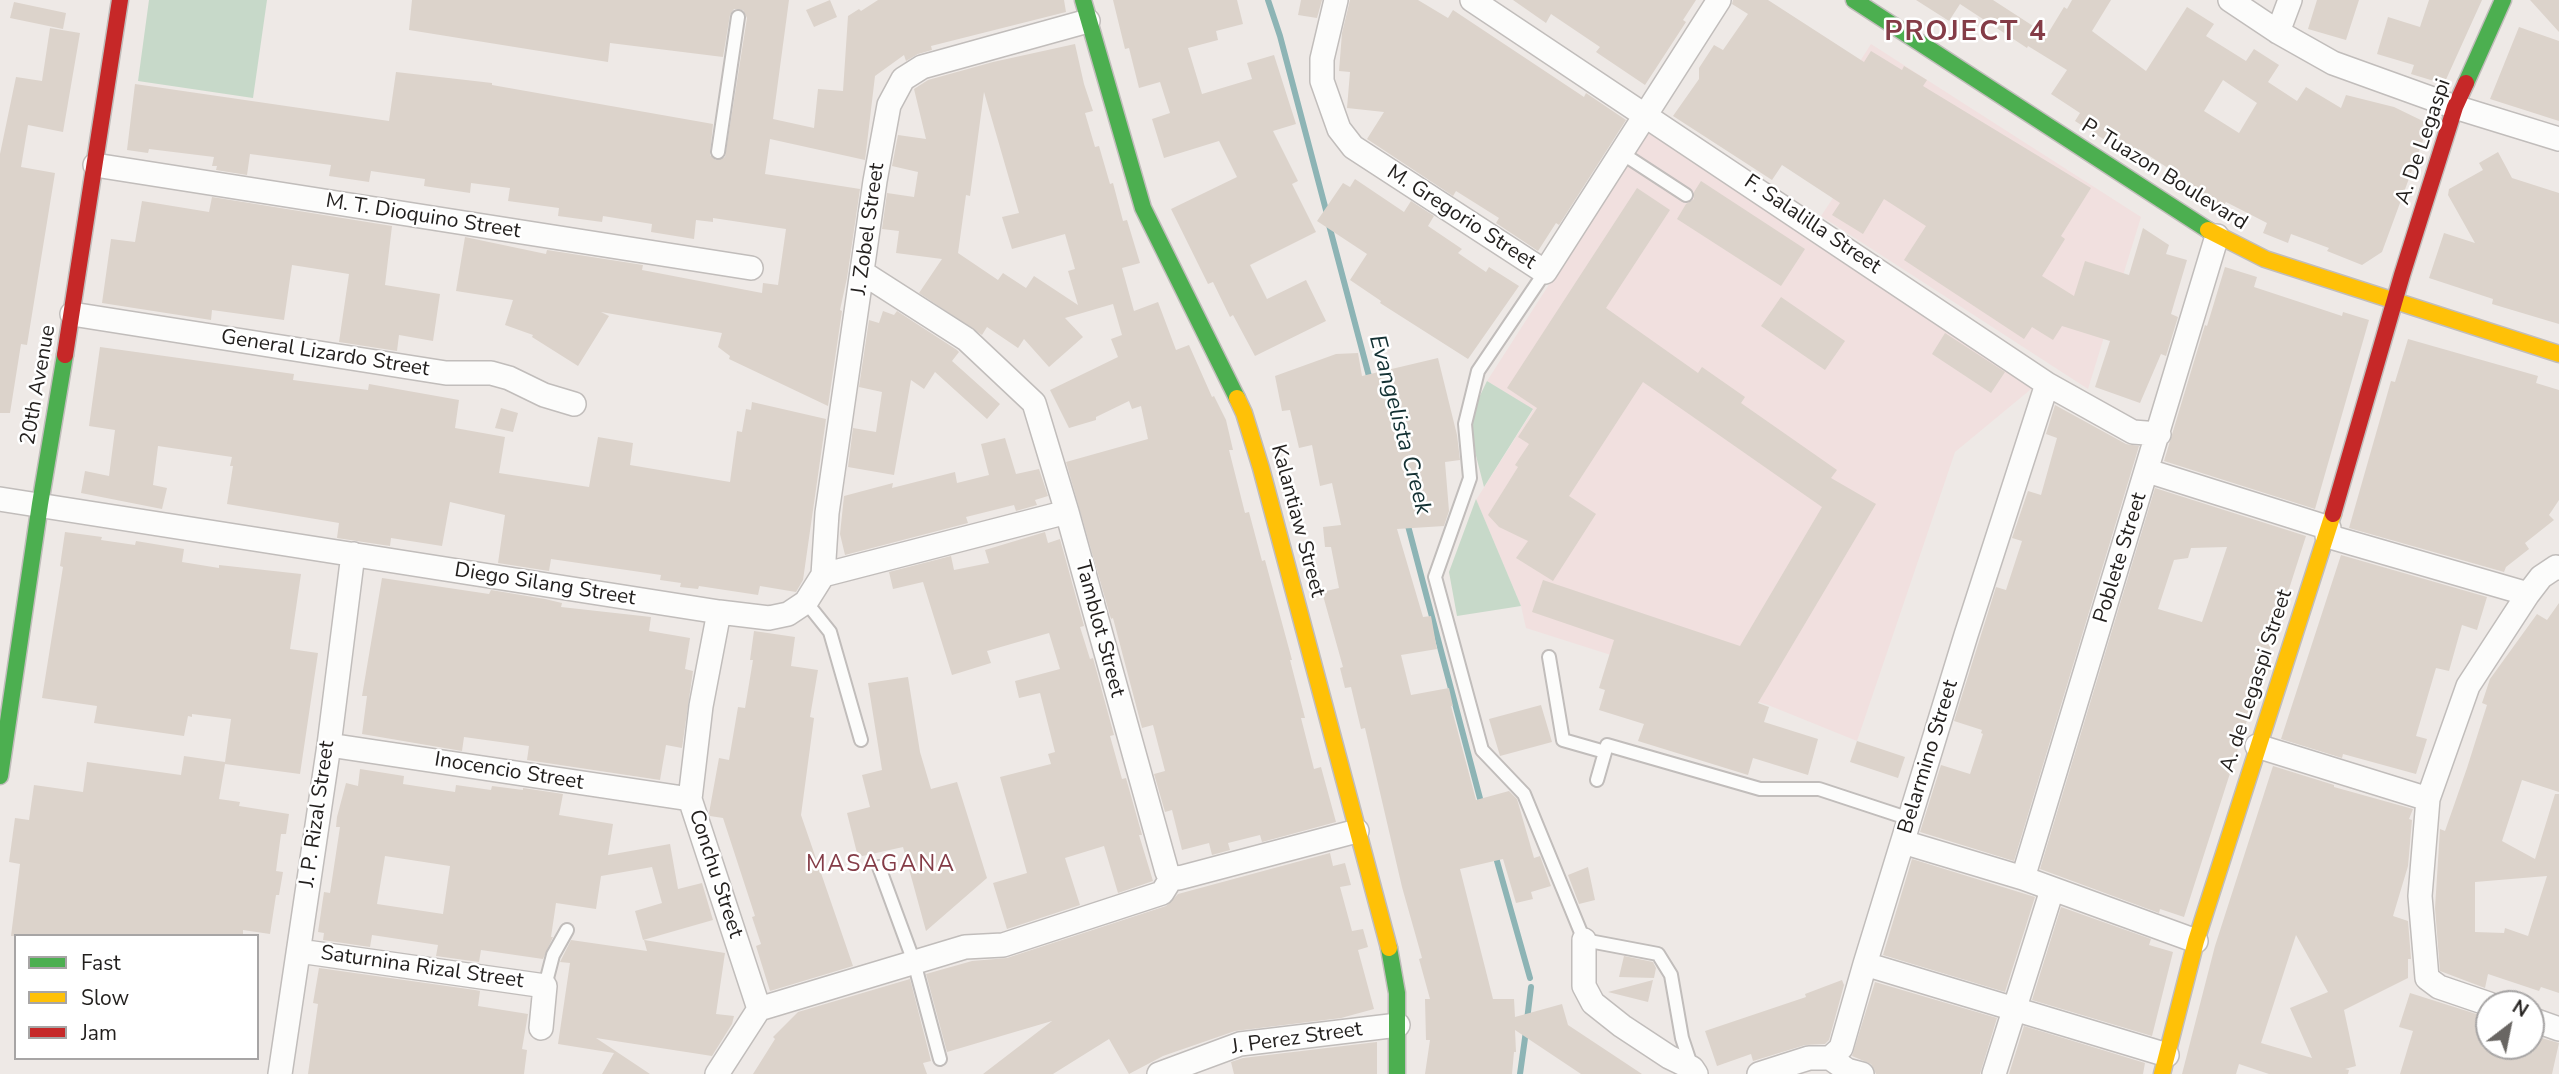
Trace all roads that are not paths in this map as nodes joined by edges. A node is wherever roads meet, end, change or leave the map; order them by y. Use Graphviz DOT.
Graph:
graph roads {
  1 [pos="120,0"];
  2 [pos="1336,0"];
  3 [pos="1472,0"];
  4 [pos="1719,0"];
  5 [pos="1854,0"];
  6 [pos="2230,0"];
  7 [pos="2290,0"];
  8 [pos="2503,0"];
  9 [pos="1085,10"];
  10 [pos="738,16"];
  11 [pos="2278,32"];
  12 [pos="2455,107"];
  13 [pos="1644,115"];
  14 [pos="2559,139"];
  15 [pos="718,152"];
  16 [pos="1620,152"];
  17 [pos="95,165"];
  18 [pos="1686,195"];
  19 [pos="2217,236"];
  20 [pos="751,268"];
  21 [pos="1545,272"];
  22 [pos="863,273"];
  23 [pos="2395,301"];
  24 [pos="72,314"];
  25 [pos="2559,354"];
  26 [pos="2047,384"];
  27 [pos="574,404"];
  28 [pos="2159,434"];
  29 [pos="2148,471"];
  30 [pos="0,499"];
  31 [pos="40,505"];
  32 [pos="1067,512"];
  33 [pos="2328,532"];
  34 [pos="353,554"];
  35 [pos="2559,568"];
  36 [pos="823,576"];
  37 [pos="2528,594"];
  38 [pos="806,601"];
  39 [pos="719,612"];
  40 [pos="1549,657"];
  41 [pos="861,740"];
  42 [pos="329,745"];
  43 [pos="2257,746"];
  44 [pos="1605,752"];
  45 [pos="0,776"];
  46 [pos="1597,780"];
  47 [pos="690,799"];
  48 [pos="2428,799"];
  49 [pos="1910,819"];
  50 [pos="1357,831"];
  51 [pos="1903,842"];
  52 [pos="879,867"];
  53 [pos="1172,877"];
  54 [pos="2022,878"];
  55 [pos="2052,890"];
  56 [pos="567,930"];
  57 [pos="1584,940"];
  58 [pos="2196,941"];
  59 [pos="299,951"];
  60 [pos="914,962"];
  61 [pos="1865,964"];
  62 [pos="545,986"];
  63 [pos="2475,999"];
  64 [pos="759,1009"];
  65 [pos="2014,1009"];
  66 [pos="1398,1025"];
  67 [pos="541,1028"];
  68 [pos="1830,1058"];
  69 [pos="940,1059"];
  70 [pos="2166,1068"];
  71 [pos="1694,1071"];
  72 [pos="280,1074"];
  73 [pos="717,1074"];
  74 [pos="1158,1074"];
  75 [pos="1397,1074"];
  76 [pos="1759,1074"];
  77 [pos="1862,1074"];
  78 [pos="1994,1074"];
  1 -- 17 [label="street, 20th Avenue"];
  2 -- 21 [label="street, M. Gregorio Street"];
  3 -- 13 [label="street, F. Salalilla Street"];
  4 -- 13 [label="street, M. Gregorio Street"];
  5 -- 19 [label="street, P. Tuazon Boulevard"];
  6 -- 11 [label="street"];
  7 -- 11 [label="street"];
  8 -- 12 [label="street, A. De Legaspi"];
  9 -- 22 [label="street, J. Zobel Street"];
  9 -- 50 [label="street, Kalantiaw Street"];
  10 -- 15 [label="lane"];
  11 -- 12 [label="street"];
  12 -- 14 [label="street"];
  12 -- 23 [label="street, A. De Legaspi"];
  13 -- 16 [label="street, M. Gregorio Street"];
  13 -- 26 [label="street, F. Salalilla Street"];
  16 -- 18 [label="lane"];
  16 -- 21 [label="street, M. Gregorio Street"];
  17 -- 20 [label="street, M. T. Dioquino Street"];
  17 -- 24 [label="street, 20th Avenue"];
  19 -- 23 [label="street, P. Tuazon Boulevard"];
  19 -- 28 [label="street, Poblete Street"];
  21 -- 57 [label="lane"];
  22 -- 32 [label="street, Tamblot Street"];
  22 -- 36 [label="street, J. Zobel Street"];
  23 -- 25 [label="street, P. Tuazon Boulevard"];
  23 -- 33 [label="street, A. de Legaspi Street"];
  24 -- 27 [label="street, General Lizardo Street"];
  24 -- 31 [label="street, 20th Avenue"];
  26 -- 28 [label="street, F. Salalilla Street"];
  26 -- 49 [label="street, Belarmino Street"];
  28 -- 29 [label="street, Poblete Street"];
  29 -- 33 [label="street"];
  29 -- 54 [label="street, Poblete Street"];
  30 -- 31 [label="street, Diego Silang Street"];
  31 -- 34 [label="street, Diego Silang Street"];
  31 -- 45 [label="street, 20th Avenue"];
  32 -- 36 [label="street"];
  32 -- 53 [label="street, Tamblot Street"];
  33 -- 37 [label="street"];
  33 -- 43 [label="street, A. de Legaspi Street"];
  34 -- 39 [label="street, Diego Silang Street"];
  34 -- 42 [label="street, J. P. Rizal Street"];
  35 -- 37 [label="street"];
  36 -- 38 [label="street, Diego Silang Street"];
  37 -- 48 [label="street"];
  38 -- 39 [label="street, Diego Silang Street"];
  38 -- 41 [label="lane"];
  39 -- 47 [label="street, Conchu Street"];
  40 -- 44 [label="lane"];
  42 -- 47 [label="street, Inocencio Street"];
  42 -- 59 [label="street, J. P. Rizal Street"];
  43 -- 48 [label="street"];
  43 -- 58 [label="street, A. de Legaspi Street"];
  44 -- 46 [label="lane"];
  44 -- 49 [label="lane"];
  47 -- 64 [label="street, Conchu Street"];
  48 -- 63 [label="street"];
  49 -- 51 [label="street, Belarmino Street"];
  50 -- 53 [label="street"];
  50 -- 66 [label="street, Kalantiaw Street"];
  51 -- 54 [label="street"];
  51 -- 61 [label="street, Belarmino Street"];
  52 -- 60 [label="lane"];
  53 -- 60 [label="street"];
  54 -- 55 [label="street"];
  55 -- 58 [label="street"];
  55 -- 65 [label="street"];
  56 -- 62 [label="lane"];
  57 -- 71 [label="street"];
  57 -- 71 [label="lane"];
  58 -- 70 [label="street, A. de Legaspi Street"];
  59 -- 62 [label="street, Saturnina Rizal Street"];
  59 -- 72 [label="street, J. P. Rizal Street"];
  60 -- 64 [label="street"];
  60 -- 69 [label="lane"];
  61 -- 65 [label="street"];
  61 -- 68 [label="street, Belarmino Street"];
  62 -- 67 [label="street, Saturnina Rizal Street"];
  64 -- 73 [label="street"];
  65 -- 70 [label="street"];
  65 -- 78 [label="street"];
  66 -- 74 [label="street, J. Perez Street"];
  66 -- 75 [label="street, Kalantiaw Street"];
  68 -- 76 [label="street"];
  68 -- 77 [label="street"];
}
